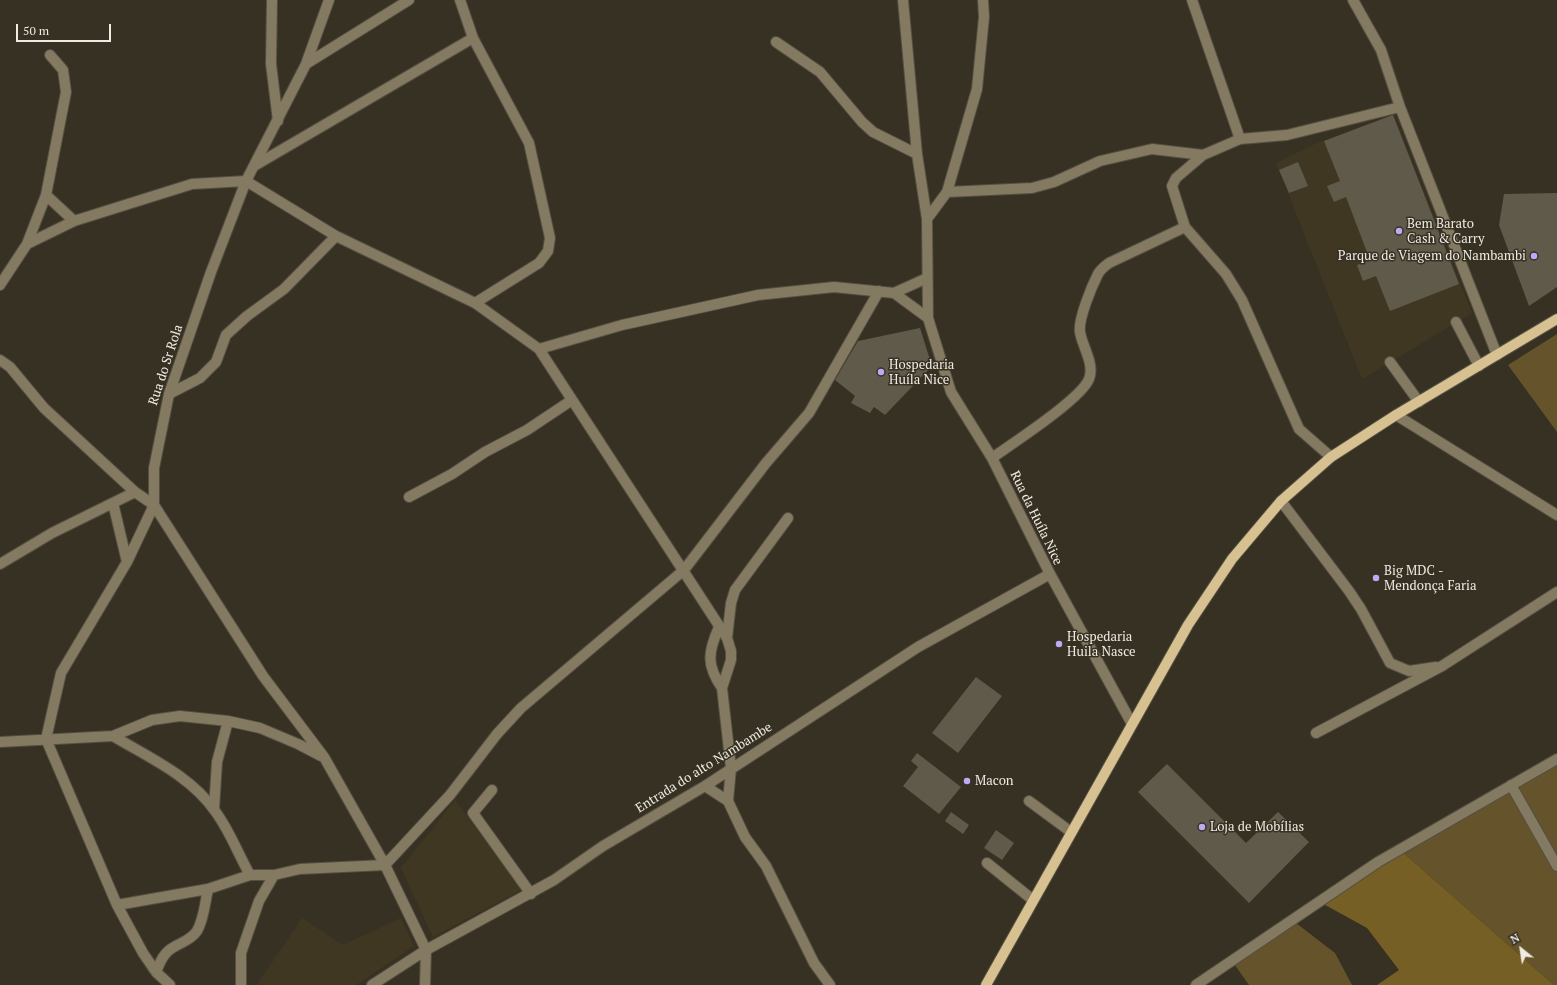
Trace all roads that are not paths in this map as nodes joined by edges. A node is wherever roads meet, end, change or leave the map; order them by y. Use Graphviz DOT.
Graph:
graph roads {
  1 [pos="272,0"];
  2 [pos="329,0"];
  3 [pos="409,0"];
  4 [pos="460,0"];
  5 [pos="903,0"];
  6 [pos="983,0"];
  7 [pos="1192,0"];
  8 [pos="1354,0"];
  9 [pos="473,38"];
  10 [pos="776,42"];
  11 [pos="50,55"];
  12 [pos="306,64"];
  13 [pos="1400,107"];
  14 [pos="278,121"];
  15 [pos="1240,139"];
  16 [pos="917,154"];
  17 [pos="1203,155"];
  18 [pos="254,166"];
  19 [pos="246,180"];
  20 [pos="947,192"];
  21 [pos="46,195"];
  22 [pos="927,219"];
  23 [pos="74,221"];
  24 [pos="1185,227"];
  25 [pos="336,236"];
  26 [pos="27,244"];
  27 [pos="927,278"];
  28 [pos="0,285"];
  29 [pos="879,291"];
  30 [pos="894,293"];
  31 [pos="475,303"];
  32 [pos="928,318"];
  33 [pos="1557,319"];
  34 [pos="1456,322"];
  35 [pos="539,349"];
  36 [pos="1497,355"];
  37 [pos="0,360"];
  38 [pos="1390,362"];
  39 [pos="1479,366"];
  40 [pos="169,394"];
  41 [pos="572,400"];
  42 [pos="1419,402"];
  43 [pos="1396,415"];
  44 [pos="1331,457"];
  45 [pos="992,458"];
  46 [pos="135,492"];
  47 [pos="409,497"];
  48 [pos="1281,501"];
  49 [pos="113,503"];
  50 [pos="154,505"];
  51 [pos="1557,515"];
  52 [pos="788,518"];
  53 [pos="127,562"];
  54 [pos="0,564"];
  55 [pos="684,570"];
  56 [pos="1050,574"];
  57 [pos="1557,592"];
  58 [pos="719,627"];
  59 [pos="727,638"];
  60 [pos="1442,666"];
  61 [pos="722,688"];
  62 [pos="228,721"];
  63 [pos="1132,724"];
  64 [pos="1316,733"];
  65 [pos="113,736"];
  66 [pos="46,739"];
  67 [pos="0,742"];
  68 [pos="324,757"];
  69 [pos="1557,760"];
  70 [pos="731,768"];
  71 [pos="1511,785"];
  72 [pos="705,786"];
  73 [pos="492,790"];
  74 [pos="728,801"];
  75 [pos="1029,801"];
  76 [pos="214,809"];
  77 [pos="1072,832"];
  78 [pos="987,863"];
  79 [pos="385,865"];
  80 [pos="1557,866"];
  81 [pos="250,875"];
  82 [pos="274,875"];
  83 [pos="208,889"];
  84 [pos="531,894"];
  85 [pos="1033,900"];
  86 [pos="117,905"];
  87 [pos="426,950"];
  88 [pos="156,972"];
  89 [pos="170,985"];
  90 [pos="241,985"];
  91 [pos="372,985"];
  92 [pos="425,985"];
  93 [pos="830,985"];
  94 [pos="986,985"];
  95 [pos="1196,985"];
  1 -- 14 [label="street"];
  2 -- 12 [label="street, Rua do Sr Rola"];
  3 -- 12 [label="street"];
  4 -- 9 [label="street"];
  5 -- 16 [label="street, Rua da Huíla Nice"];
  6 -- 20 [label="street"];
  7 -- 15 [label="street"];
  8 -- 13 [label="street"];
  9 -- 18 [label="street"];
  9 -- 31 [label="street"];
  10 -- 16 [label="street"];
  11 -- 21 [label="street"];
  12 -- 14 [label="street, Rua do Sr Rola"];
  13 -- 15 [label="street"];
  13 -- 36 [label="street"];
  14 -- 18 [label="street, Rua do Sr Rola"];
  15 -- 17 [label="street"];
  16 -- 22 [label="street, Rua da Huíla Nice"];
  17 -- 20 [label="street"];
  17 -- 24 [label="street"];
  18 -- 19 [label="street, Rua do Sr Rola"];
  19 -- 23 [label="street"];
  19 -- 25 [label="street"];
  19 -- 40 [label="street, Rua do Sr Rola"];
  20 -- 22 [label="street"];
  21 -- 23 [label="street"];
  21 -- 26 [label="street"];
  22 -- 27 [label="street, Rua da Huíla Nice"];
  23 -- 26 [label="street"];
  24 -- 44 [label="street"];
  24 -- 45 [label="street"];
  25 -- 31 [label="street"];
  25 -- 40 [label="street"];
  26 -- 28 [label="street"];
  27 -- 30 [label="street"];
  27 -- 32 [label="street, Rua da Huíla Nice"];
  29 -- 30 [label="street"];
  29 -- 35 [label="street"];
  29 -- 55 [label="street"];
  30 -- 32 [label="street"];
  31 -- 35 [label="street"];
  32 -- 45 [label="street, Rua da Huíla Nice"];
  33 -- 36 [label="main road"];
  34 -- 39 [label="street"];
  35 -- 41 [label="street"];
  36 -- 39 [label="main road"];
  37 -- 46 [label="street"];
  38 -- 42 [label="street"];
  39 -- 42 [label="main road"];
  40 -- 50 [label="street, Rua do Sr Rola"];
  41 -- 47 [label="street"];
  41 -- 55 [label="street"];
  42 -- 43 [label="main road"];
  43 -- 44 [label="main road"];
  43 -- 51 [label="street"];
  44 -- 48 [label="main road"];
  45 -- 56 [label="street, Rua da Huíla Nice"];
  46 -- 49 [label="street"];
  46 -- 50 [label="street"];
  48 -- 60 [label="street"];
  48 -- 63 [label="main road"];
  49 -- 53 [label="street"];
  49 -- 54 [label="street"];
  50 -- 53 [label="street, Rua do Sr Rola"];
  50 -- 68 [label="street"];
  52 -- 59 [label="street"];
  53 -- 66 [label="street, Rua do Sr Rola"];
  55 -- 58 [label="street"];
  55 -- 79 [label="street"];
  56 -- 63 [label="street, Rua da Huíla Nice"];
  56 -- 70 [label="street, Entrada do alto Nambambe"];
  57 -- 60 [label="street"];
  58 -- 59 [label="street"];
  58 -- 61 [label="street"];
  59 -- 61 [label="street"];
  60 -- 64 [label="street"];
  61 -- 70 [label="street"];
  62 -- 65 [label="street"];
  62 -- 68 [label="street"];
  62 -- 76 [label="street"];
  63 -- 77 [label="main road"];
  65 -- 66 [label="street"];
  65 -- 76 [label="street"];
  66 -- 67 [label="street"];
  66 -- 86 [label="street"];
  68 -- 79 [label="street"];
  69 -- 71 [label="street"];
  70 -- 72 [label="street, Entrada do alto Nambambe"];
  70 -- 74 [label="street"];
  71 -- 80 [label="street"];
  71 -- 95 [label="street"];
  72 -- 74 [label="street"];
  72 -- 84 [label="street, Entrada do alto Nambambe"];
  73 -- 84 [label="street"];
  74 -- 93 [label="street"];
  75 -- 77 [label="street"];
  76 -- 81 [label="street"];
  77 -- 85 [label="main road"];
  78 -- 85 [label="street"];
  79 -- 82 [label="street"];
  79 -- 87 [label="street"];
  81 -- 82 [label="street"];
  81 -- 83 [label="street"];
  82 -- 90 [label="street"];
  83 -- 86 [label="street"];
  83 -- 88 [label="street"];
  84 -- 87 [label="street, Entrada do alto Nambambe"];
  85 -- 94 [label="main road"];
  86 -- 88 [label="street"];
  87 -- 91 [label="street, Entrada do alto Nambambe"];
  87 -- 92 [label="street"];
  88 -- 89 [label="street"];
}
